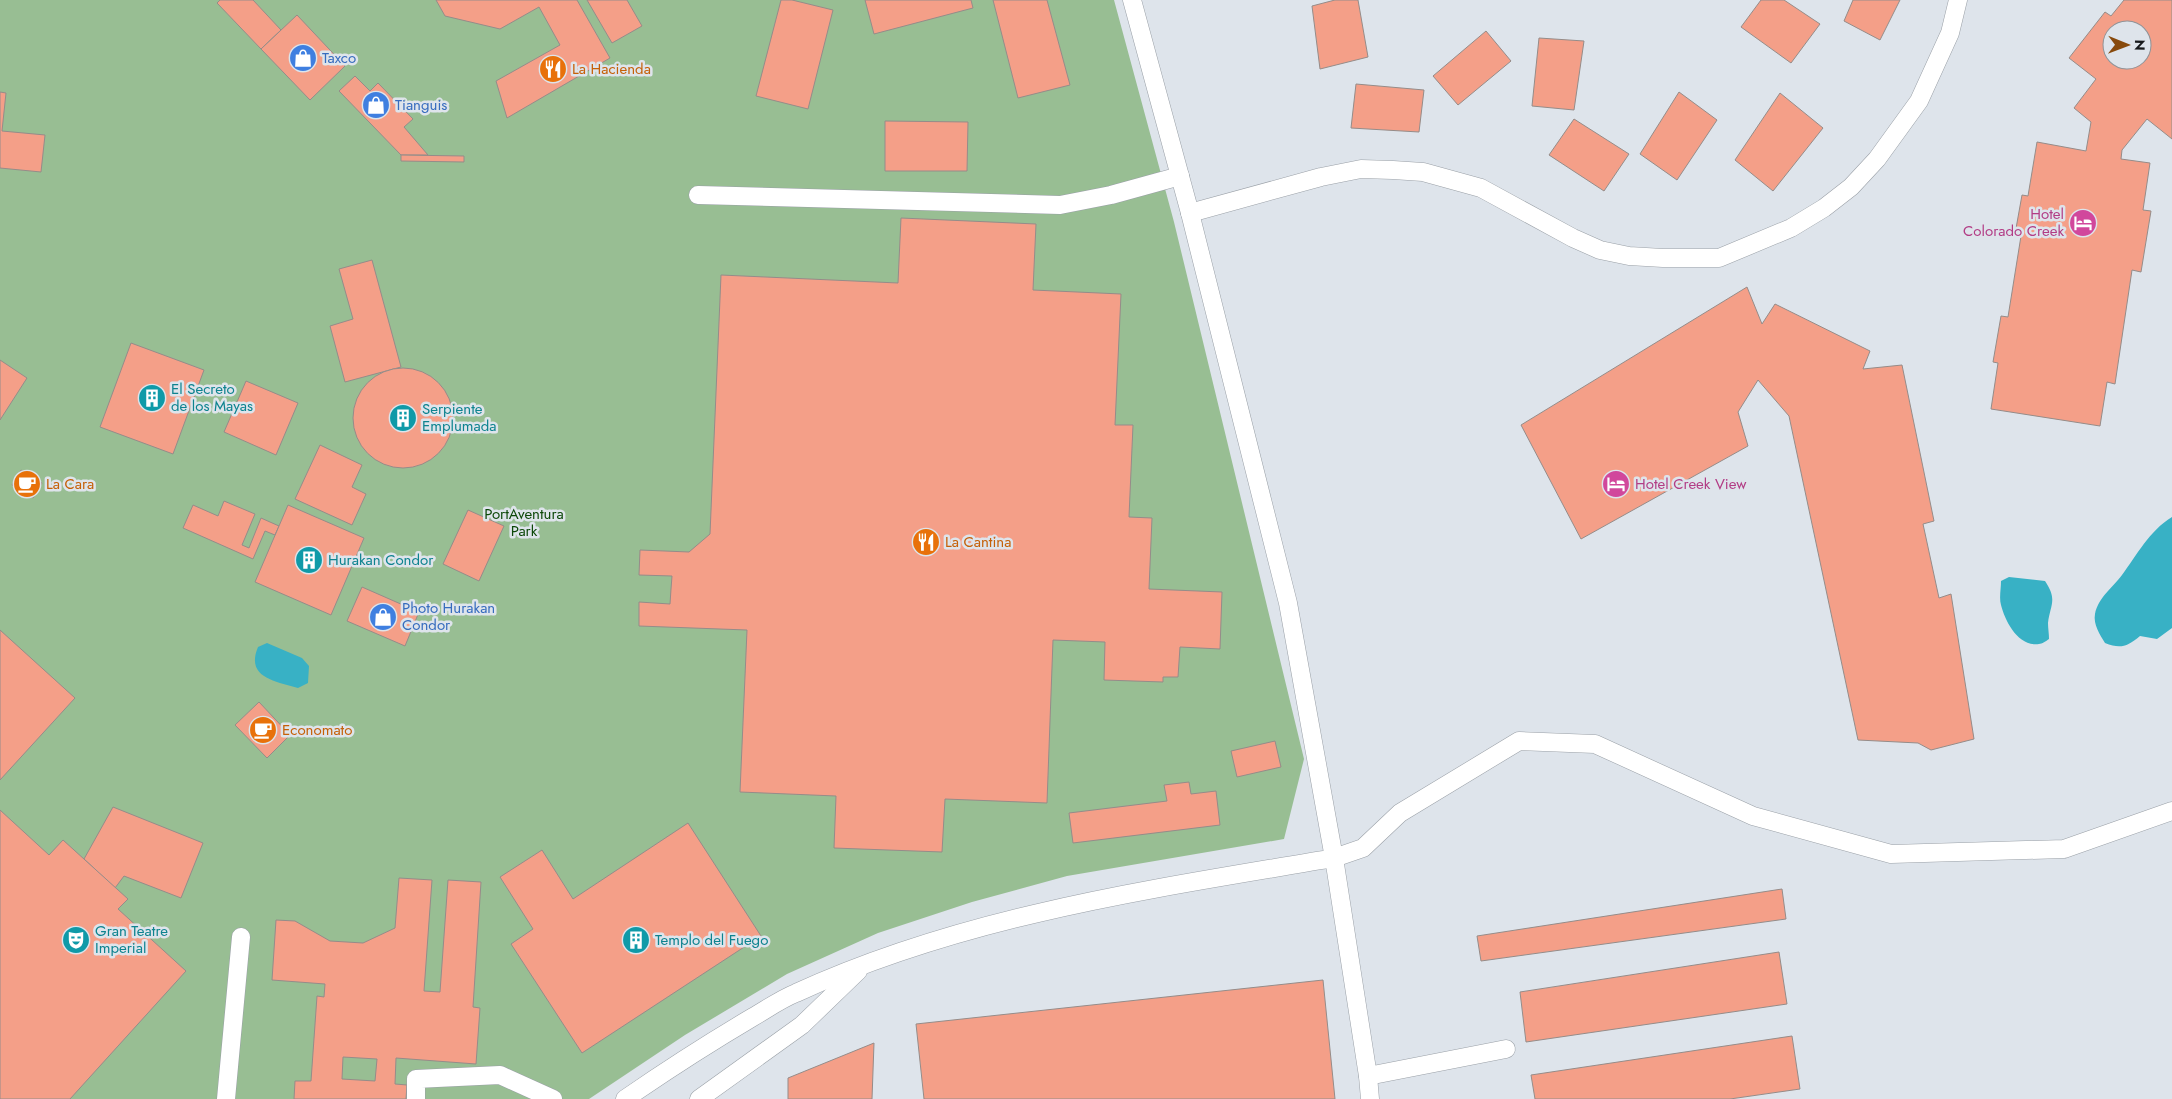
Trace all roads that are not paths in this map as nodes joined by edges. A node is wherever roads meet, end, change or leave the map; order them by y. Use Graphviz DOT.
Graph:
graph roads {
  1 [pos="1132,0"];
  2 [pos="1958,0"];
  3 [pos="1180,176"];
  4 [pos="698,195"];
  5 [pos="1190,213"];
  6 [pos="2172,811"];
  7 [pos="1334,858"];
  8 [pos="241,937"];
  9 [pos="863,965"];
  10 [pos="1506,1050"];
  11 [pos="1368,1076"];
  12 [pos="226,1099"];
  13 [pos="416,1099"];
  14 [pos="552,1099"];
  15 [pos="625,1099"];
  16 [pos="699,1099"];
  17 [pos="1370,1099"];
  1 -- 3 [label="lane"];
  2 -- 5 [label="lane"];
  3 -- 4 [label="lane"];
  3 -- 5 [label="lane"];
  5 -- 7 [label="lane"];
  6 -- 7 [label="lane"];
  7 -- 9 [label="lane"];
  7 -- 11 [label="lane"];
  8 -- 12 [label="lane"];
  9 -- 15 [label="lane"];
  9 -- 16 [label="lane"];
  10 -- 11 [label="lane"];
  11 -- 17 [label="lane"];
  13 -- 14 [label="lane"];
}
